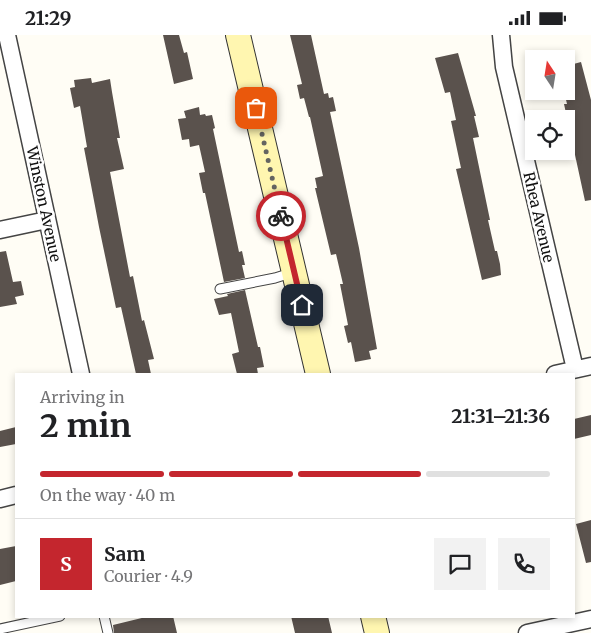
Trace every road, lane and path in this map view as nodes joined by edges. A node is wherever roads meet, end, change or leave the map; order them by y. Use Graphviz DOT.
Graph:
graph roads {
  1 [pos="7,35"];
  2 [pos="238,35"];
  3 [pos="501,35"];
  4 [pos="47,220"];
  5 [pos="0,230"];
  6 [pos="294,271"];
  7 [pos="220,289"];
  8 [pos="591,365"];
  9 [pos="575,369"];
  10 [pos="81,373"];
  11 [pos="318,373"];
  12 [pos="559,373"];
  13 [pos="15,495"];
  14 [pos="0,499"];
  15 [pos="51,618"];
  16 [pos="104,618"];
  17 [pos="373,618"];
  18 [pos="591,619"];
  19 [pos="0,629"];
  20 [pos="108,633"];
  21 [pos="377,633"];
  22 [pos="527,633"];
  1 -- 4 [label="street, Winston Avenue"];
  2 -- 6 [label="street"];
  3 -- 9 [label="street, Rhea Avenue"];
  4 -- 5 [label="street"];
  4 -- 10 [label="street, Winston Avenue"];
  6 -- 7 [label="lane"];
  6 -- 11 [label="street"];
  8 -- 9 [label="street"];
  9 -- 12 [label="street"];
  13 -- 14 [label="street"];
  15 -- 19 [label="lane"];
  16 -- 20 [label="lane"];
  17 -- 21 [label="street"];
  18 -- 22 [label="street"];
}
